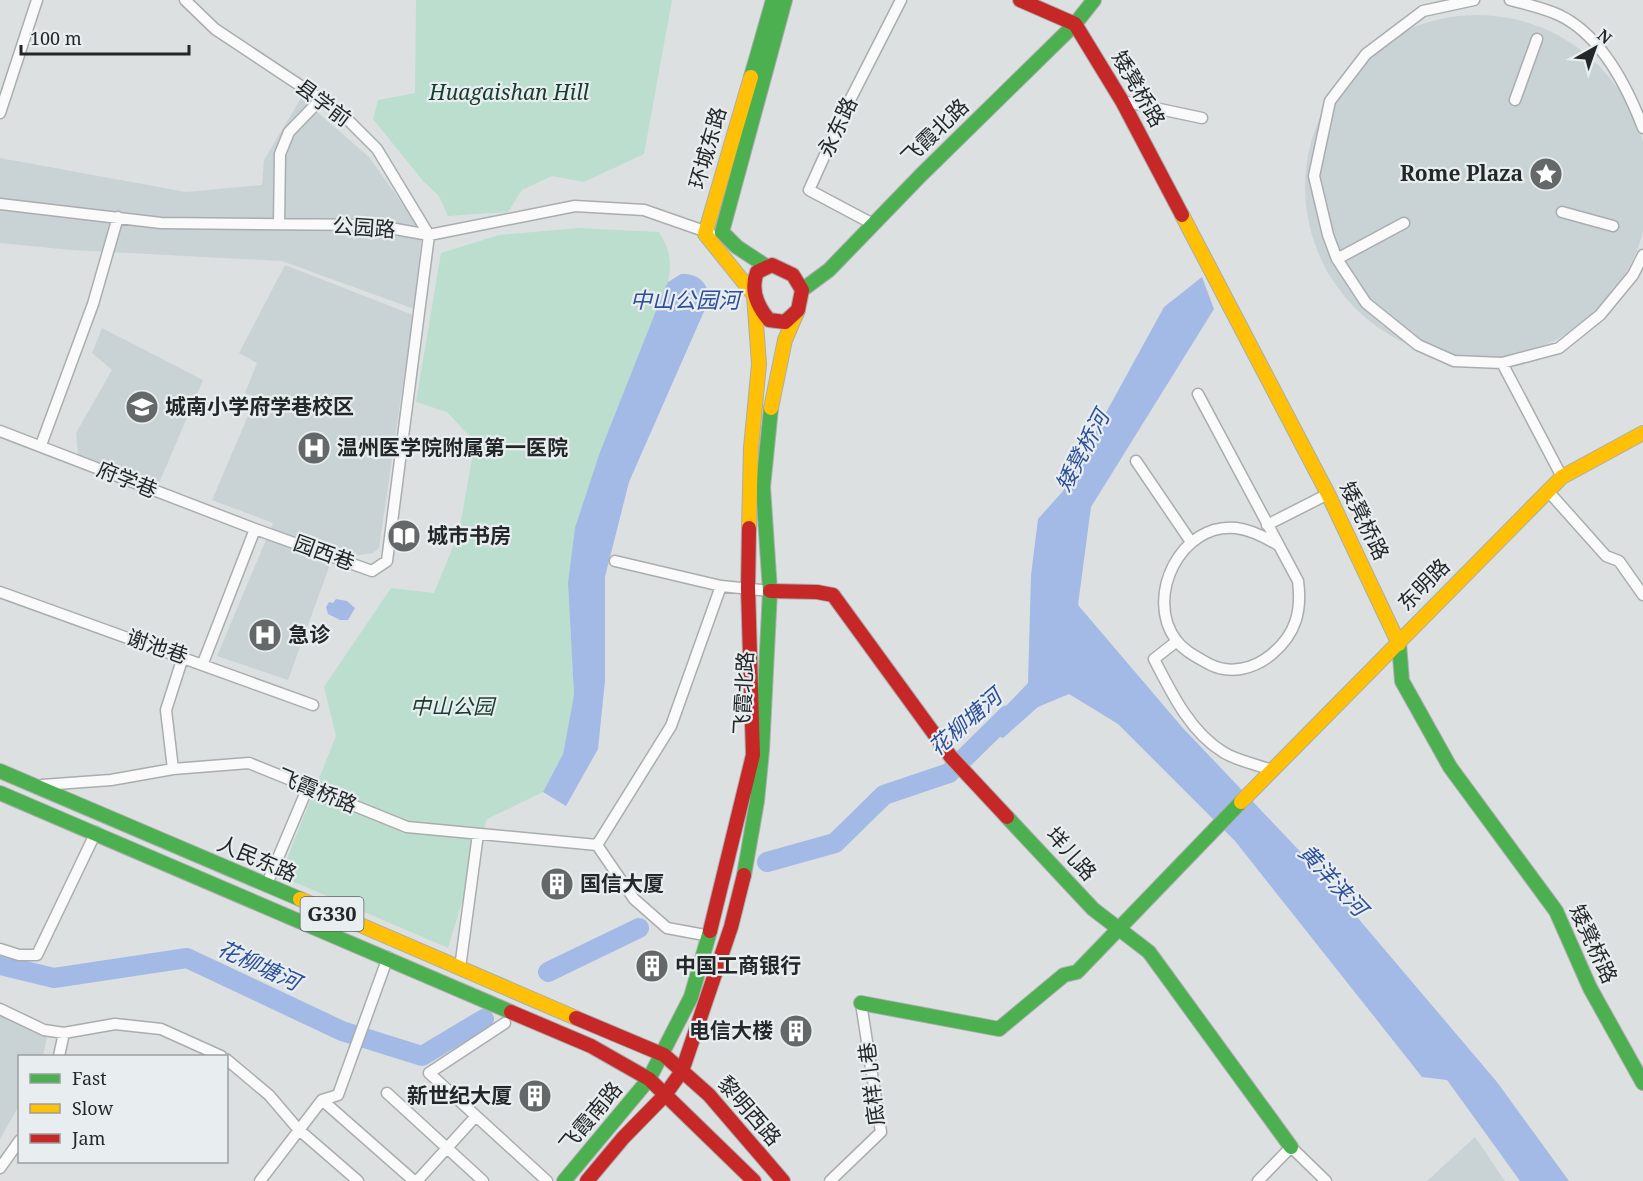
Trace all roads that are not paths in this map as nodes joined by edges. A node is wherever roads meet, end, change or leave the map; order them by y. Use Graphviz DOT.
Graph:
graph roads {
  1 [pos="37,0"];
  2 [pos="185,0"];
  3 [pos="773,0"];
  4 [pos="785,0"];
  5 [pos="901,0"];
  6 [pos="1020,0"];
  7 [pos="1094,0"];
  8 [pos="1474,0"];
  9 [pos="1510,0"];
  10 [pos="1075,24"];
  11 [pos="1537,39"];
  12 [pos="321,99"];
  13 [pos="1515,100"];
  14 [pos="1122,101"];
  15 [pos="0,113"];
  16 [pos="1202,118"];
  17 [pos="1643,128"];
  18 [pos="0,204"];
  19 [pos="1562,212"];
  20 [pos="118,217"];
  21 [pos="1404,223"];
  22 [pos="279,224"];
  23 [pos="873,224"];
  24 [pos="1613,226"];
  25 [pos="722,232"];
  26 [pos="705,234"];
  27 [pos="429,235"];
  28 [pos="1643,255"];
  29 [pos="1337,259"];
  30 [pos="766,266"];
  31 [pos="802,290"];
  32 [pos="754,295"];
  33 [pos="798,310"];
  34 [pos="1502,363"];
  35 [pos="1198,394"];
  36 [pos="0,431"];
  37 [pos="1643,433"];
  38 [pos="41,445"];
  39 [pos="1136,461"];
  40 [pos="1562,477"];
  41 [pos="1548,491"];
  42 [pos="1328,494"];
  43 [pos="1268,525"];
  44 [pos="255,529"];
  45 [pos="1191,542"];
  46 [pos="1278,545"];
  47 [pos="615,561"];
  48 [pos="722,586"];
  49 [pos="748,588"];
  50 [pos="770,591"];
  51 [pos="0,592"];
  52 [pos="1643,595"];
  53 [pos="1399,640"];
  54 [pos="1177,641"];
  55 [pos="183,657"];
  56 [pos="203,663"];
  57 [pos="313,705"];
  58 [pos="173,769"];
  59 [pos="1271,770"];
  60 [pos="0,771"];
  61 [pos="36,785"];
  62 [pos="308,787"];
  63 [pos="0,792"];
  64 [pos="96,832"];
  65 [pos="478,834"];
  66 [pos="597,846"];
  67 [pos="266,886"];
  68 [pos="1119,929"];
  69 [pos="710,936"];
  70 [pos="0,950"];
  71 [pos="388,957"];
  72 [pos="460,968"];
  73 [pos="861,1003"];
  74 [pos="0,1009"];
  75 [pos="505,1023"];
  76 [pos="64,1033"];
  77 [pos="58,1055"];
  78 [pos="219,1055"];
  79 [pos="664,1055"];
  80 [pos="228,1061"];
  81 [pos="682,1071"];
  82 [pos="649,1079"];
  83 [pos="1643,1083"];
  84 [pos="387,1093"];
  85 [pos="665,1095"];
  86 [pos="322,1100"];
  87 [pos="476,1116"];
  88 [pos="298,1129"];
  89 [pos="18,1143"];
  90 [pos="1291,1147"];
  91 [pos="447,1148"];
  92 [pos="0,1168"];
  93 [pos="260,1181"];
  94 [pos="358,1181"];
  95 [pos="416,1181"];
  96 [pos="483,1181"];
  97 [pos="547,1181"];
  98 [pos="564,1181"];
  99 [pos="587,1181"];
  100 [pos="754,1181"];
  101 [pos="783,1181"];
  102 [pos="830,1181"];
  103 [pos="1258,1181"];
  104 [pos="1326,1181"];
  1 -- 15 [label="street"];
  2 -- 12 [label="street, 县学前"];
  3 -- 26 [label="main road, 环城东路"];
  4 -- 25 [label="main road, 环城东路"];
  5 -- 23 [label="street, 永东路"];
  6 -- 10 [label="main road"];
  7 -- 10 [label="main road, 飞霞北路"];
  8 -- 29 [label="street"];
  9 -- 17 [label="street"];
  10 -- 14 [label="main road, 矮凳桥路"];
  10 -- 23 [label="main road, 飞霞北路"];
  11 -- 13 [label="street"];
  12 -- 22 [label="street"];
  12 -- 27 [label="street, 县学前"];
  14 -- 16 [label="street"];
  14 -- 42 [label="main road, 矮凳桥路"];
  18 -- 20 [label="street, 公园路"];
  19 -- 24 [label="street"];
  20 -- 22 [label="street, 公园路"];
  20 -- 38 [label="street"];
  21 -- 29 [label="street"];
  22 -- 27 [label="street, 公园路"];
  23 -- 31 [label="main road, 飞霞北路"];
  25 -- 26 [label="street, 公园路"];
  25 -- 30 [label="main road"];
  26 -- 27 [label="street, 公园路"];
  26 -- 32 [label="main road"];
  27 -- 44 [label="street, 园西巷"];
  28 -- 34 [label="street"];
  29 -- 34 [label="street"];
  30 -- 31 [label="main road"];
  30 -- 32 [label="main road, 飞霞北路"];
  31 -- 33 [label="main road, 飞霞北路"];
  32 -- 33 [label="main road"];
  32 -- 49 [label="main road, 飞霞北路"];
  33 -- 50 [label="main road, 飞霞北路"];
  34 -- 40 [label="street"];
  35 -- 43 [label="street"];
  36 -- 38 [label="street, 府学巷"];
  37 -- 40 [label="main road, 东明路"];
  38 -- 44 [label="street, 府学巷"];
  39 -- 45 [label="street"];
  40 -- 41 [label="main road, 东明路"];
  41 -- 52 [label="street"];
  41 -- 53 [label="main road, 东明路"];
  42 -- 43 [label="street"];
  42 -- 53 [label="main road, 矮凳桥路"];
  43 -- 46 [label="street"];
  44 -- 56 [label="street"];
  45 -- 46 [label="street"];
  45 -- 54 [label="street"];
  46 -- 54 [label="street"];
  47 -- 48 [label="street"];
  48 -- 49 [label="street"];
  48 -- 66 [label="street"];
  49 -- 50 [label="street"];
  49 -- 69 [label="main road, 飞霞北路"];
  50 -- 68 [label="main road, 垟儿路"];
  50 -- 81 [label="main road, 飞霞北路"];
  51 -- 55 [label="street, 谢池巷"];
  53 -- 59 [label="main road, 东明路"];
  53 -- 83 [label="main road, 矮凳桥路"];
  54 -- 59 [label="street"];
  55 -- 56 [label="street, 谢池巷"];
  55 -- 58 [label="street"];
  56 -- 57 [label="street, 谢池巷"];
  58 -- 61 [label="street, 飞霞桥路"];
  58 -- 62 [label="street, 飞霞桥路"];
  59 -- 68 [label="main road, 东明路"];
  60 -- 61 [label="main road, 人民东路 / G330"];
  61 -- 67 [label="main road, 人民东路 / G330"];
  62 -- 65 [label="street, 飞霞桥路"];
  62 -- 67 [label="street"];
  63 -- 64 [label="main road, 人民东路 / G330"];
  64 -- 70 [label="street"];
  64 -- 71 [label="main road, 人民东路 / G330"];
  65 -- 66 [label="street, 飞霞桥路"];
  65 -- 72 [label="street"];
  66 -- 69 [label="street"];
  67 -- 72 [label="main road, 人民东路 / G330"];
  68 -- 73 [label="main road, 东明路"];
  68 -- 90 [label="main road, 垟儿路"];
  69 -- 79 [label="main road, 飞霞北路"];
  71 -- 82 [label="main road, 人民东路 / G330"];
  71 -- 86 [label="street"];
  72 -- 79 [label="main road, 人民东路 / G330"];
  73 -- 102 [label="street, 底样儿巷"];
  74 -- 76 [label="street"];
  75 -- 87 [label="street"];
  76 -- 77 [label="street"];
  76 -- 78 [label="street"];
  79 -- 81 [label="main road, G330"];
  79 -- 82 [label="main road, 飞霞南路"];
  80 -- 88 [label="street"];
  81 -- 85 [label="main road, 飞霞北路"];
  81 -- 101 [label="main road, 黎明西路 / G330"];
  82 -- 85 [label="main road, G330"];
  82 -- 98 [label="main road, 飞霞南路"];
  84 -- 91 [label="street"];
  85 -- 99 [label="main road, 飞霞南路"];
  85 -- 100 [label="main road, 黎明西路 / G330"];
  86 -- 88 [label="street"];
  86 -- 95 [label="street"];
  87 -- 91 [label="street"];
  87 -- 97 [label="street"];
  88 -- 93 [label="street"];
  88 -- 94 [label="street"];
  89 -- 92 [label="street"];
  90 -- 103 [label="street"];
  90 -- 104 [label="street, 垟儿路"];
  91 -- 95 [label="street"];
  91 -- 96 [label="street"];
}
